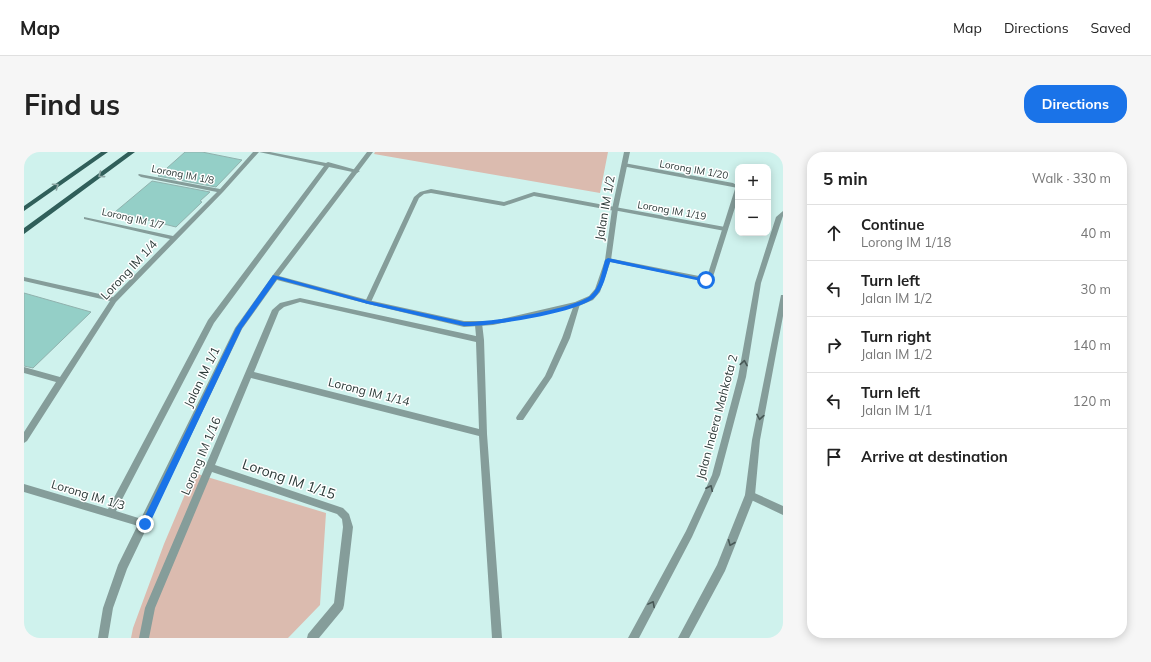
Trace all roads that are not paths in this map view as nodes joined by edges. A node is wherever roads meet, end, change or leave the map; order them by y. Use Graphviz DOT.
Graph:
graph roads {
  1 [pos="32,152"];
  2 [pos="105,152"];
  3 [pos="132,152"];
  4 [pos="256,152"];
  5 [pos="262,152"];
  6 [pos="370,152"];
  7 [pos="627,152"];
  8 [pos="24,156"];
  9 [pos="328,164"];
  10 [pos="624,166"];
  11 [pos="357,171"];
  12 [pos="141,175"];
  13 [pos="735,187"];
  14 [pos="221,191"];
  15 [pos="735,196"];
  16 [pos="24,209"];
  17 [pos="615,209"];
  18 [pos="783,213"];
  19 [pos="86,218"];
  20 [pos="725,229"];
  21 [pos="24,232"];
  22 [pos="175,238"];
  23 [pos="608,260"];
  24 [pos="275,276"];
  25 [pos="24,279"];
  26 [pos="783,297"];
  27 [pos="114,300"];
  28 [pos="368,302"];
  29 [pos="577,304"];
  30 [pos="479,325"];
  31 [pos="480,340"];
  32 [pos="24,370"];
  33 [pos="249,374"];
  34 [pos="62,381"];
  35 [pos="520,418"];
  36 [pos="483,434"];
  37 [pos="24,439"];
  38 [pos="210,468"];
  39 [pos="24,488"];
  40 [pos="750,495"];
  41 [pos="783,511"];
  42 [pos="110,514"];
  43 [pos="145,524"];
  44 [pos="102,638"];
  45 [pos="144,638"];
  46 [pos="312,638"];
  47 [pos="497,638"];
  48 [pos="633,638"];
  49 [pos="682,638"];
  1 -- 8 [label="street"];
  16 -- 2 [label="main road, one-way"];
  3 -- 21 [label="main road, one-way"];
  4 -- 14 [label="street, Lorong IM 1/4"];
  5 -- 9 [label="street"];
  6 -- 11 [label="street, Jalan IM 1/1"];
  7 -- 10 [label="street, Jalan IM 1/2"];
  9 -- 11 [label="street"];
  9 -- 42 [label="street, Jalan IM 1/1"];
  10 -- 13 [label="street, Lorong IM 1/20"];
  10 -- 17 [label="street, Jalan IM 1/2"];
  11 -- 24 [label="street, Jalan IM 1/1"];
  12 -- 14 [label="street, Lorong IM 1/8"];
  14 -- 22 [label="street, Lorong IM 1/4"];
  15 -- 20 [label="street"];
  17 -- 20 [label="street, Lorong IM 1/19"];
  17 -- 23 [label="street, Jalan IM 1/2"];
  17 -- 28 [label="street, Lorong IM 1/19"];
  48 -- 18 [label="street, Jalan Indera Mahkota 2, one-way"];
  19 -- 22 [label="street, Lorong IM 1/7"];
  20 -- 23 [label="street"];
  22 -- 27 [label="street, Lorong IM 1/4"];
  23 -- 29 [label="street, Jalan IM 1/2"];
  24 -- 28 [label="street, Jalan IM 1/2"];
  24 -- 43 [label="street, Jalan IM 1/1"];
  25 -- 27 [label="street"];
  26 -- 40 [label="street, one-way"];
  27 -- 34 [label="street, Lorong IM 1/4"];
  28 -- 30 [label="street, Jalan IM 1/2"];
  29 -- 30 [label="street, Jalan IM 1/2"];
  29 -- 35 [label="street"];
  30 -- 31 [label="street"];
  31 -- 33 [label="street, Lorong IM 1/16"];
  31 -- 36 [label="street"];
  32 -- 34 [label="street"];
  33 -- 36 [label="street, Lorong IM 1/14"];
  33 -- 38 [label="street, Lorong IM 1/16"];
  34 -- 37 [label="street, Lorong IM 1/4"];
  36 -- 47 [label="street"];
  38 -- 45 [label="street, Lorong IM 1/16"];
  38 -- 46 [label="street, Lorong IM 1/15"];
  39 -- 42 [label="street, Lorong IM 1/3"];
  40 -- 41 [label="street"];
  40 -- 49 [label="street, one-way"];
  42 -- 43 [label="street, Lorong IM 1/3"];
  43 -- 44 [label="street, Jalan IM 1/1"];
}
